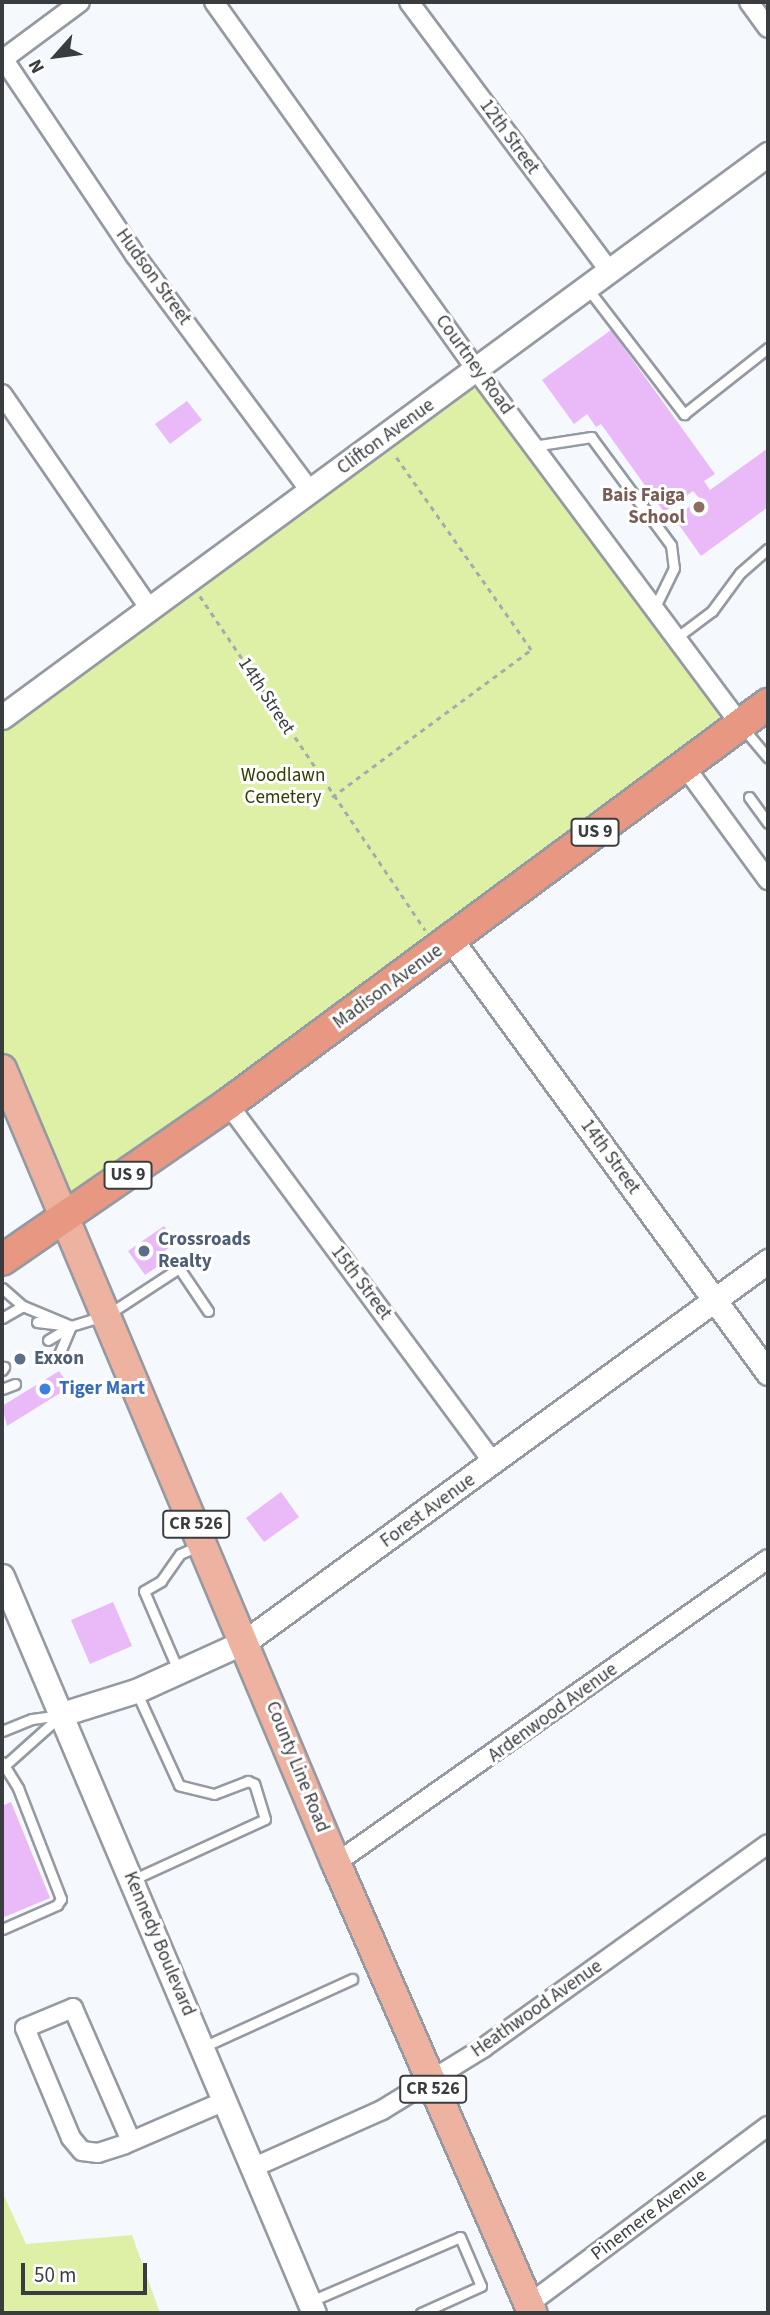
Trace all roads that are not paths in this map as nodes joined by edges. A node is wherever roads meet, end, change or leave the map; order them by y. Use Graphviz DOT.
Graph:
graph roads {
  1 [pos="80,2"];
  2 [pos="214,2"];
  3 [pos="410,2"];
  4 [pos="749,2"];
  5 [pos="768,28"];
  6 [pos="2,59"];
  7 [pos="768,154"];
  8 [pos="610,272"];
  9 [pos="588,289"];
  10 [pos="768,348"];
  11 [pos="477,371"];
  12 [pos="2,394"];
  13 [pos="533,446"];
  14 [pos="311,492"];
  15 [pos="768,549"];
  16 [pos="149,608"];
  17 [pos="654,609"];
  18 [pos="676,638"];
  19 [pos="768,704"];
  20 [pos="2,717"];
  21 [pos="740,724"];
  22 [pos="768,758"];
  23 [pos="683,764"];
  24 [pos="749,797"];
  25 [pos="768,823"];
  26 [pos="762,859"];
  27 [pos="768,880"];
  28 [pos="445,945"];
  29 [pos="2,1069"];
  30 [pos="228,1104"];
  31 [pos="65,1219"];
  32 [pos="2,1260"];
  33 [pos="768,1261"];
  34 [pos="2,1288"];
  35 [pos="715,1300"];
  36 [pos="23,1306"];
  37 [pos="208,1311"];
  38 [pos="107,1315"];
  39 [pos="2,1318"];
  40 [pos="37,1322"];
  41 [pos="71,1326"];
  42 [pos="48,1339"];
  43 [pos="58,1356"];
  44 [pos="768,1373"];
  45 [pos="15,1384"];
  46 [pos="2,1389"];
  47 [pos="494,1462"];
  48 [pos="204,1543"];
  49 [pos="768,1559"];
  50 [pos="2,1576"];
  51 [pos="246,1642"];
  52 [pos="178,1672"];
  53 [pos="136,1691"];
  54 [pos="62,1714"];
  55 [pos="2,1731"];
  56 [pos="3,1765"];
  57 [pos="768,1844"];
  58 [pos="336,1863"];
  59 [pos="132,1880"];
  60 [pos="2,1929"];
  61 [pos="352,1979"];
  62 [pos="203,2048"];
  63 [pos="430,2082"];
  64 [pos="225,2101"];
  65 [pos="768,2126"];
  66 [pos="131,2141"];
  67 [pos="253,2168"];
  68 [pos="312,2307"];
  69 [pos="531,2309"];
  70 [pos="421,2313"];
  1 -- 6 [label="street"];
  2 -- 11 [label="street, Courtney Road"];
  3 -- 8 [label="street, 12th Street"];
  4 -- 5 [label="street"];
  6 -- 14 [label="street, Hudson Street"];
  7 -- 8 [label="street, Clifton Avenue"];
  8 -- 9 [label="street, Clifton Avenue"];
  9 -- 10 [label="lane"];
  9 -- 11 [label="street, Clifton Avenue"];
  11 -- 13 [label="street, Courtney Road"];
  11 -- 14 [label="street, Clifton Avenue"];
  12 -- 16 [label="street"];
  13 -- 17 [label="street, Courtney Road"];
  13 -- 17 [label="lane"];
  14 -- 16 [label="street, Clifton Avenue"];
  15 -- 18 [label="lane"];
  16 -- 20 [label="street, Clifton Avenue"];
  17 -- 18 [label="street, Courtney Road"];
  18 -- 21 [label="street, Courtney Road"];
  19 -- 21 [label="highway, Madison Avenue / US 9"];
  21 -- 22 [label="lane"];
  21 -- 23 [label="highway, Madison Avenue / US 9"];
  23 -- 26 [label="street"];
  23 -- 28 [label="highway, Madison Avenue / US 9"];
  24 -- 25 [label="lane"];
  26 -- 27 [label="street"];
  28 -- 30 [label="highway, Madison Avenue / US 9"];
  28 -- 35 [label="street, 14th Street"];
  29 -- 31 [label="main road, CR 526"];
  30 -- 31 [label="highway, Madison Avenue / US 9"];
  30 -- 47 [label="street, 15th Street"];
  31 -- 32 [label="highway, Madison Avenue / US 9"];
  31 -- 38 [label="main road, County Line Road / CR 526"];
  33 -- 35 [label="street, Forest Avenue"];
  34 -- 36 [label="lane"];
  35 -- 44 [label="street, 14th Street"];
  35 -- 47 [label="street, Forest Avenue"];
  36 -- 39 [label="lane"];
  36 -- 41 [label="lane"];
  37 -- 38 [label="lane"];
  38 -- 41 [label="lane"];
  38 -- 48 [label="main road, County Line Road / CR 526"];
  40 -- 41 [label="lane"];
  41 -- 42 [label="lane"];
  41 -- 43 [label="lane"];
  45 -- 46 [label="lane"];
  47 -- 51 [label="street, Forest Avenue"];
  48 -- 51 [label="main road, County Line Road / CR 526"];
  48 -- 52 [label="lane"];
  49 -- 58 [label="street, Ardenwood Avenue"];
  50 -- 54 [label="street, Kennedy Boulevard"];
  51 -- 52 [label="street, Forest Avenue"];
  51 -- 58 [label="main road, County Line Road / CR 526"];
  52 -- 53 [label="street, Forest Avenue"];
  53 -- 54 [label="street, Forest Avenue"];
  53 -- 59 [label="lane"];
  54 -- 55 [label="lane"];
  54 -- 56 [label="lane"];
  54 -- 59 [label="street, Kennedy Boulevard"];
  56 -- 60 [label="lane"];
  57 -- 63 [label="street, Heathwood Avenue"];
  58 -- 63 [label="main road, County Line Road / CR 526"];
  59 -- 62 [label="street, Kennedy Boulevard"];
  61 -- 62 [label="lane"];
  62 -- 64 [label="street, Kennedy Boulevard"];
  63 -- 67 [label="street, Heathwood Avenue"];
  63 -- 69 [label="main road, County Line Road / CR 526"];
  64 -- 66 [label="street"];
  64 -- 67 [label="street, Kennedy Boulevard"];
  65 -- 69 [label="street, Pinemere Avenue"];
  66 -- 66 [label="street"];
  67 -- 68 [label="street, Kennedy Boulevard"];
  68 -- 70 [label="lane"];
}
